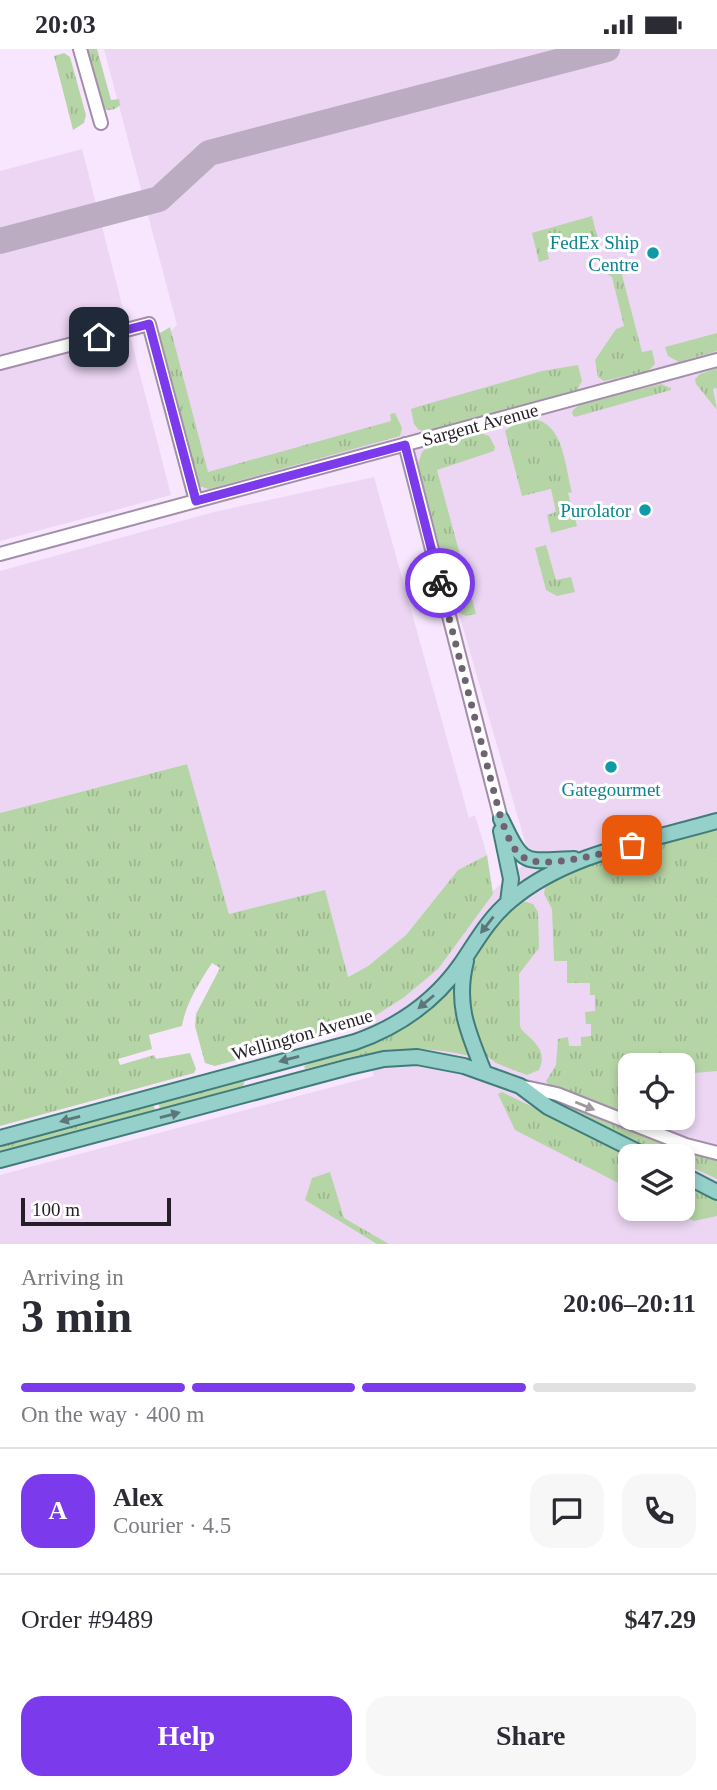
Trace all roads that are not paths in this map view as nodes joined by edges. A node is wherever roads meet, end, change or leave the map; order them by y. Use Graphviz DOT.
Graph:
graph roads {
  1 [pos="80,49"];
  2 [pos="101,123"];
  3 [pos="717,360"];
  4 [pos="0,363"];
  5 [pos="405,445"];
  6 [pos="196,501"];
  7 [pos="0,554"];
  8 [pos="501,819"];
  9 [pos="717,821"];
  10 [pos="586,858"];
  11 [pos="508,902"];
  12 [pos="470,950"];
  13 [pos="484,1072"];
  14 [pos="520,1086"];
  15 [pos="0,1138"];
  16 [pos="622,1144"];
  17 [pos="717,1153"];
  18 [pos="0,1160"];
  19 [pos="695,1181"];
  20 [pos="717,1192"];
  1 -- 2 [label="street"];
  3 -- 5 [label="street, Sargent Avenue"];
  4 -- 6 [label="street"];
  5 -- 6 [label="street, Sargent Avenue"];
  5 -- 8 [label="street"];
  6 -- 7 [label="street, Sargent Avenue"];
  8 -- 10 [label="main road"];
  8 -- 11 [label="main road"];
  9 -- 10 [label="main road, Wellington Avenue"];
  10 -- 11 [label="main road, Wellington Avenue"];
  11 -- 12 [label="main road, Wellington Avenue, one-way"];
  12 -- 13 [label="main road"];
  12 -- 15 [label="main road, Wellington Avenue, one-way"];
  13 -- 14 [label="main road"];
  18 -- 13 [label="main road, one-way"];
  14 -- 16 [label="main road"];
  14 -- 17 [label="street, one-way"];
  19 -- 20 [label="main road"];
}
